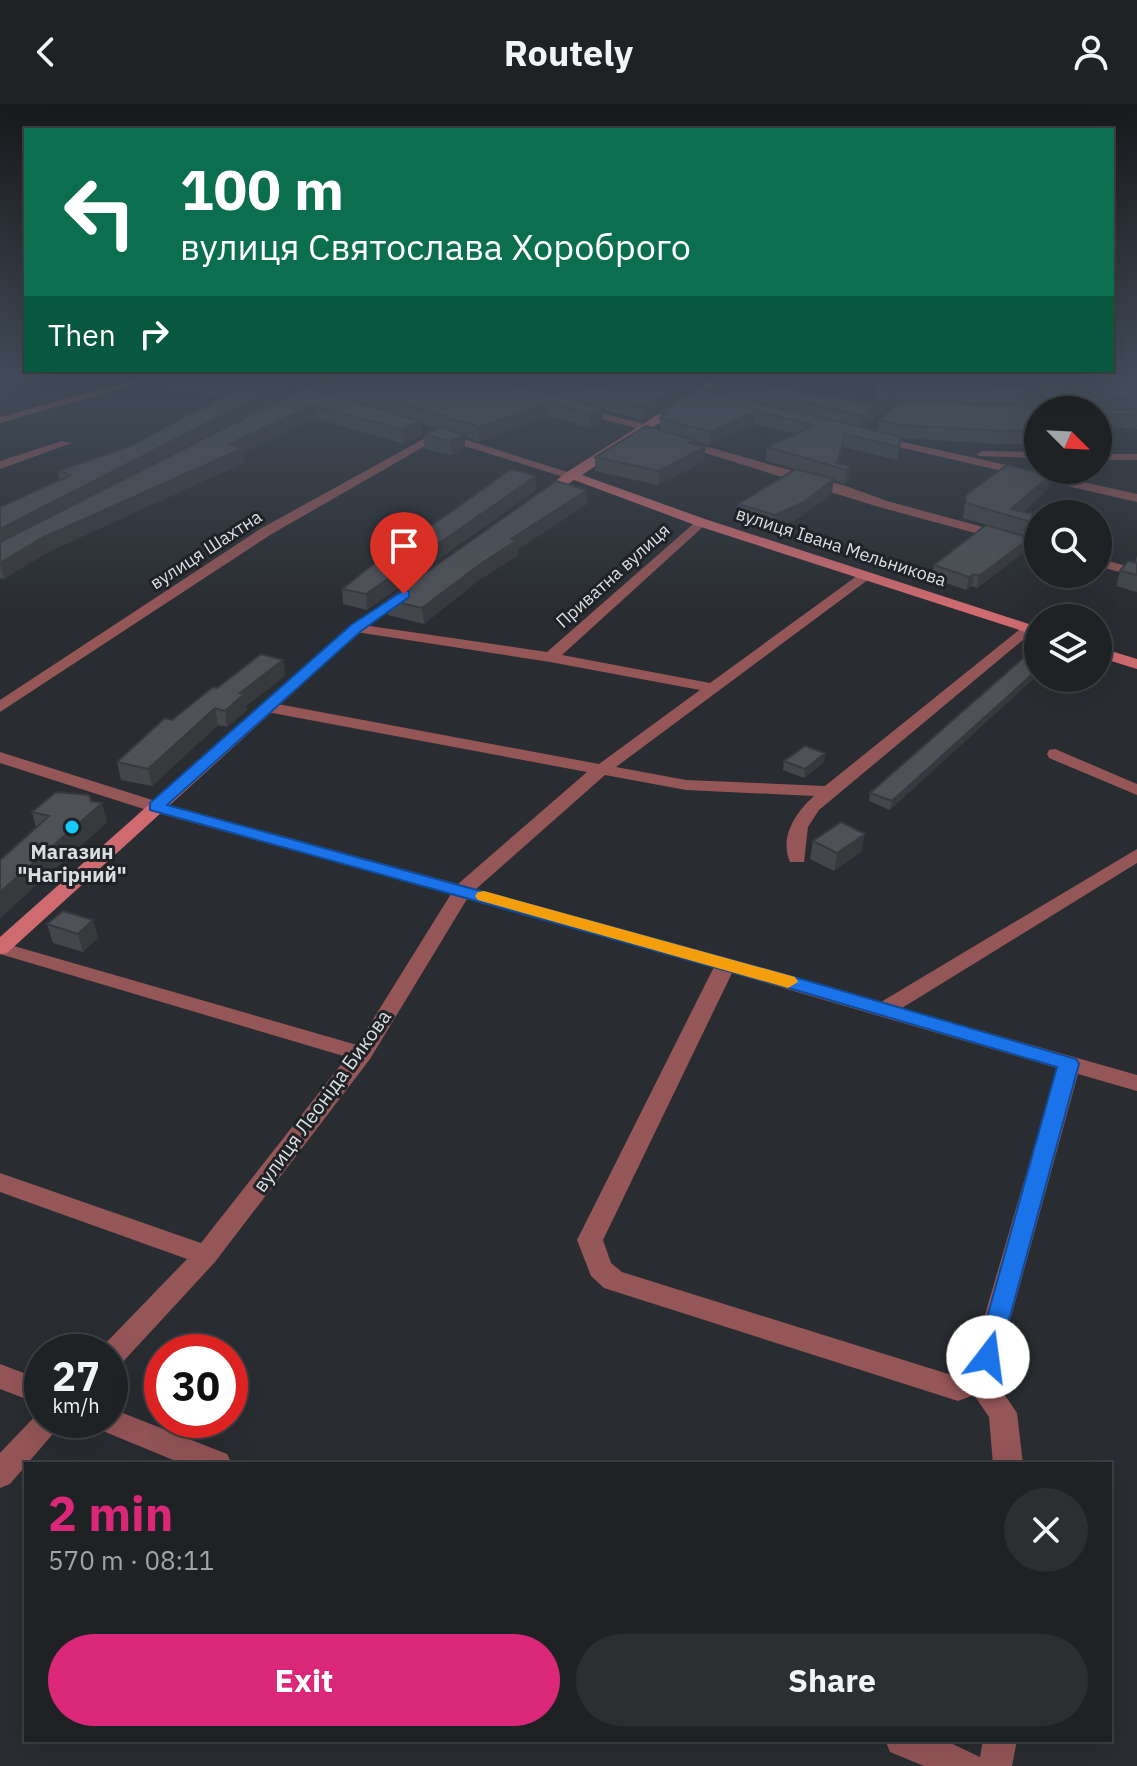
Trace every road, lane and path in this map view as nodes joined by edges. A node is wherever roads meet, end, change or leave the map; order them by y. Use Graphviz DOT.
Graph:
graph roads {
  1 [pos="31,455"];
  2 [pos="395,455"];
  3 [pos="505,455"];
  4 [pos="602,455"];
  5 [pos="727,455"];
  6 [pos="946,455"];
  7 [pos="1112,457"];
  8 [pos="1137,457"];
  9 [pos="0,465"];
  10 [pos="571,475"];
  11 [pos="1137,498"];
  12 [pos="521,511"];
  13 [pos="700,522"];
  14 [pos="1024,542"];
  15 [pos="1112,566"];
  16 [pos="1137,573"];
  17 [pos="866,576"];
  18 [pos="419,583"];
  19 [pos="356,628"];
  20 [pos="1024,628"];
  21 [pos="1024,639"];
  22 [pos="1112,656"];
  23 [pos="550,657"];
  24 [pos="1137,664"];
  25 [pos="713,688"];
  26 [pos="0,707"];
  27 [pos="267,707"];
  28 [pos="1055,754"];
  29 [pos="0,757"];
  30 [pos="600,771"];
  31 [pos="1137,790"];
  32 [pos="829,791"];
  33 [pos="156,807"];
  34 [pos="1137,855"];
  35 [pos="797,858"];
  36 [pos="463,890"];
  37 [pos="0,948"];
  38 [pos="726,964"];
  39 [pos="884,1009"];
  40 [pos="362,1054"];
  41 [pos="1069,1064"];
  42 [pos="1137,1083"];
  43 [pos="0,1182"];
  44 [pos="206,1255"];
  45 [pos="128,1338"];
  46 [pos="0,1376"];
  47 [pos="979,1381"];
  48 [pos="24,1386"];
  49 [pos="128,1428"];
  50 [pos="31,1438"];
  51 [pos="212,1462"];
  52 [pos="1008,1462"];
  53 [pos="0,1474"];
  54 [pos="907,1742"];
  55 [pos="1000,1742"];
  56 [pos="966,1766"];
  57 [pos="995,1766"];
  1 -- 9 [label="street"];
  2 -- 26 [label="street, вулиця Шахтна"];
  3 -- 10 [label="street, вулиця Івана Мельникова"];
  4 -- 10 [label="street"];
  5 -- 14 [label="street"];
  6 -- 11 [label="street"];
  7 -- 8 [label="street"];
  10 -- 12 [label="street"];
  10 -- 13 [label="street, вулиця Івана Мельникова"];
  13 -- 17 [label="street, вулиця Івана Мельникова"];
  13 -- 23 [label="street, Приватна вулиця"];
  15 -- 16 [label="street"];
  17 -- 20 [label="street, вулиця Івана Мельникова"];
  17 -- 25 [label="street, вулиця Леоніда Бикова"];
  18 -- 19 [label="street"];
  19 -- 23 [label="street"];
  19 -- 27 [label="street"];
  21 -- 32 [label="street"];
  22 -- 24 [label="street"];
  23 -- 25 [label="street"];
  25 -- 30 [label="street, вулиця Леоніда Бикова"];
  27 -- 30 [label="street"];
  27 -- 33 [label="street"];
  28 -- 31 [label="street"];
  29 -- 33 [label="street"];
  30 -- 32 [label="street"];
  30 -- 36 [label="street, вулиця Леоніда Бикова"];
  32 -- 35 [label="street"];
  33 -- 36 [label="street"];
  33 -- 37 [label="street"];
  34 -- 39 [label="street"];
  36 -- 38 [label="street"];
  36 -- 40 [label="street, вулиця Леоніда Бикова"];
  37 -- 40 [label="street"];
  38 -- 39 [label="street"];
  38 -- 47 [label="street"];
  39 -- 41 [label="street"];
  40 -- 44 [label="street, вулиця Леоніда Бикова"];
  41 -- 42 [label="street"];
  41 -- 47 [label="street"];
  43 -- 44 [label="street"];
  44 -- 45 [label="street, вулиця Леоніда Бикова"];
  46 -- 48 [label="street"];
  47 -- 52 [label="street"];
  49 -- 51 [label="street"];
  50 -- 53 [label="street"];
  54 -- 56 [label="street"];
  55 -- 57 [label="street"];
}
